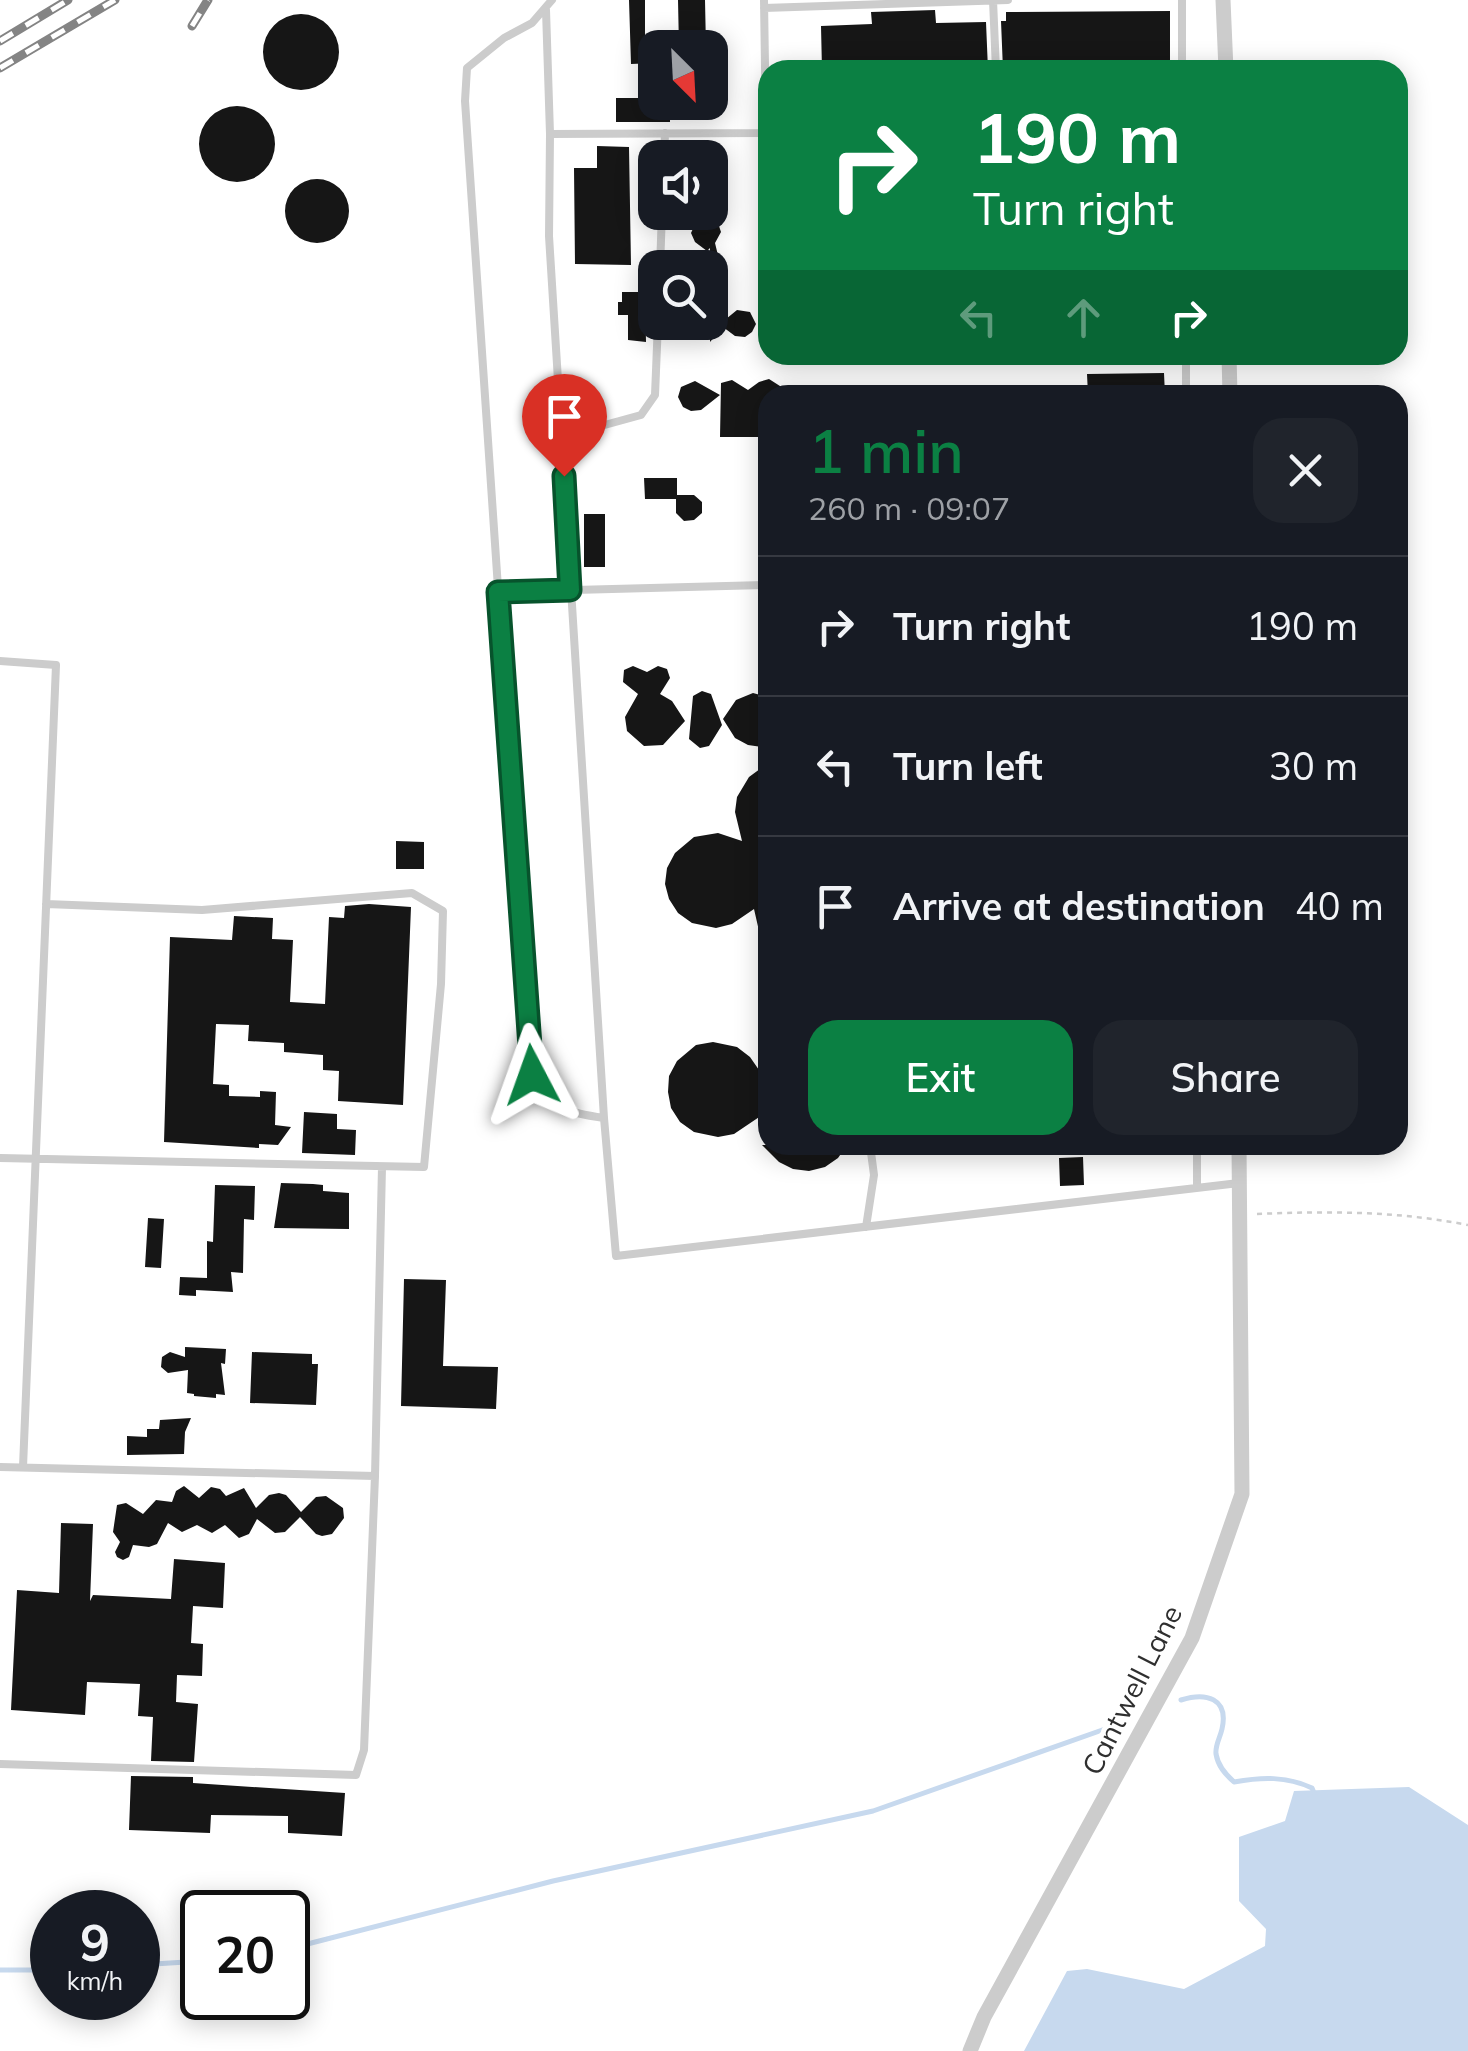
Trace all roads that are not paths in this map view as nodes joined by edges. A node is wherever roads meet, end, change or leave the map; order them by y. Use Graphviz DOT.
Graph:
graph roads {
  1 [pos="552,0"];
  2 [pos="993,0"];
  3 [pos="1008,0"];
  4 [pos="1182,0"];
  5 [pos="1223,0"];
  6 [pos="764,4"];
  7 [pos="546,10"];
  8 [pos="765,60"];
  9 [pos="996,60"];
  10 [pos="1182,60"];
  11 [pos="1226,60"];
  12 [pos="665,133"];
  13 [pos="758,133"];
  14 [pos="550,134"];
  15 [pos="665,140"];
  16 [pos="657,340"];
  17 [pos="561,437"];
  18 [pos="758,585"];
  19 [pos="570,590"];
  20 [pos="498,592"];
  21 [pos="0,662"];
  22 [pos="46,904"];
  23 [pos="604,1118"];
  24 [pos="871,1155"];
  25 [pos="1196,1155"];
  26 [pos="1239,1155"];
  27 [pos="0,1158"];
  28 [pos="36,1160"];
  29 [pos="382,1166"];
  30 [pos="1240,1183"];
  31 [pos="1197,1188"];
  32 [pos="866,1227"];
  33 [pos="0,1466"];
  34 [pos="23,1467"];
  35 [pos="375,1476"];
  36 [pos="0,1764"];
  37 [pos="970,2051"];
  1 -- 7 [label="lane"];
  2 -- 3 [label="lane"];
  2 -- 6 [label="lane"];
  2 -- 9 [label="lane"];
  4 -- 10 [label="lane"];
  5 -- 11 [label="street"];
  6 -- 8 [label="lane"];
  7 -- 14 [label="lane"];
  7 -- 20 [label="lane"];
  12 -- 13 [label="lane"];
  12 -- 14 [label="lane"];
  12 -- 15 [label="lane"];
  14 -- 17 [label="lane"];
  16 -- 17 [label="lane"];
  17 -- 19 [label="lane"];
  18 -- 19 [label="lane"];
  19 -- 20 [label="lane"];
  19 -- 23 [label="lane"];
  20 -- 23 [label="lane"];
  21 -- 22 [label="lane"];
  22 -- 28 [label="lane"];
  22 -- 29 [label="lane"];
  23 -- 32 [label="lane"];
  24 -- 32 [label="lane"];
  25 -- 31 [label="lane"];
  26 -- 30 [label="street, Cantwell Lane"];
  27 -- 28 [label="lane"];
  28 -- 29 [label="lane"];
  28 -- 34 [label="lane"];
  29 -- 35 [label="lane"];
  30 -- 31 [label="lane"];
  30 -- 37 [label="street, Cantwell Lane"];
  31 -- 32 [label="lane"];
  33 -- 34 [label="lane"];
  34 -- 35 [label="lane"];
  35 -- 36 [label="lane"];
}
